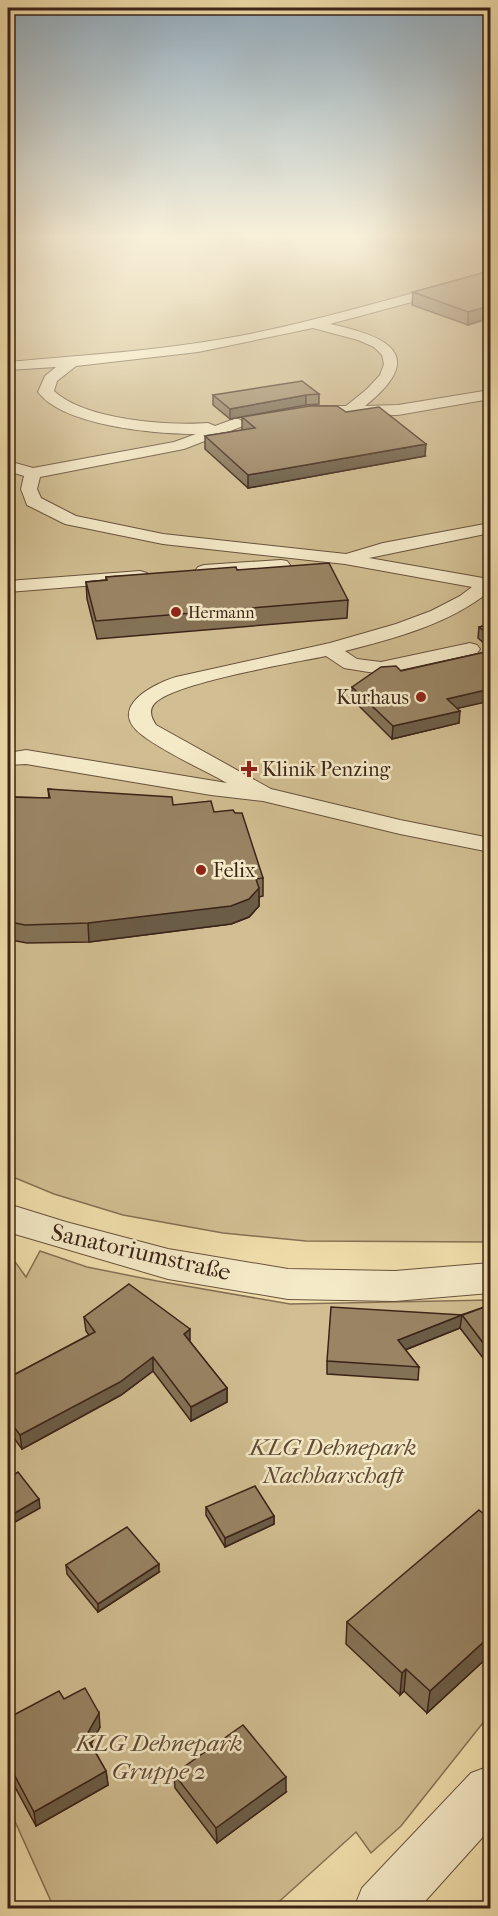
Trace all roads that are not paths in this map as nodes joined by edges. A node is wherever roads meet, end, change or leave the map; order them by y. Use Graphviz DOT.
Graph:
graph roads {
  1 [pos="312,324"];
  2 [pos="72,362"];
  3 [pos="8,366"];
  4 [pos="490,394"];
  5 [pos="349,411"];
  6 [pos="289,414"];
  7 [pos="8,466"];
  8 [pos="33,473"];
  9 [pos="490,528"];
  10 [pos="345,559"];
  11 [pos="186,573"];
  12 [pos="163,575"];
  13 [pos="490,584"];
  14 [pos="8,587"];
  15 [pos="328,648"];
  16 [pos="470,649"];
  17 [pos="8,759"];
  18 [pos="263,794"];
  19 [pos="490,845"];
  20 [pos="8,1218"];
  21 [pos="490,1278"];
  22 [pos="490,1791"];
  23 [pos="382,1908"];
  1 -- 2 [label="lane"];
  1 -- 5 [label="lane"];
  2 -- 3 [label="lane"];
  2 -- 8 [label="lane"];
  4 -- 5 [label="lane"];
  5 -- 6 [label="lane"];
  7 -- 8 [label="lane"];
  8 -- 10 [label="lane"];
  9 -- 10 [label="lane"];
  10 -- 11 [label="lane"];
  10 -- 13 [label="lane"];
  12 -- 14 [label="lane"];
  13 -- 15 [label="lane"];
  15 -- 16 [label="lane"];
  15 -- 18 [label="lane"];
  17 -- 18 [label="lane"];
  18 -- 19 [label="lane"];
  20 -- 21 [label="street, Sanatoriumstraße"];
  22 -- 23 [label="street"];
}
